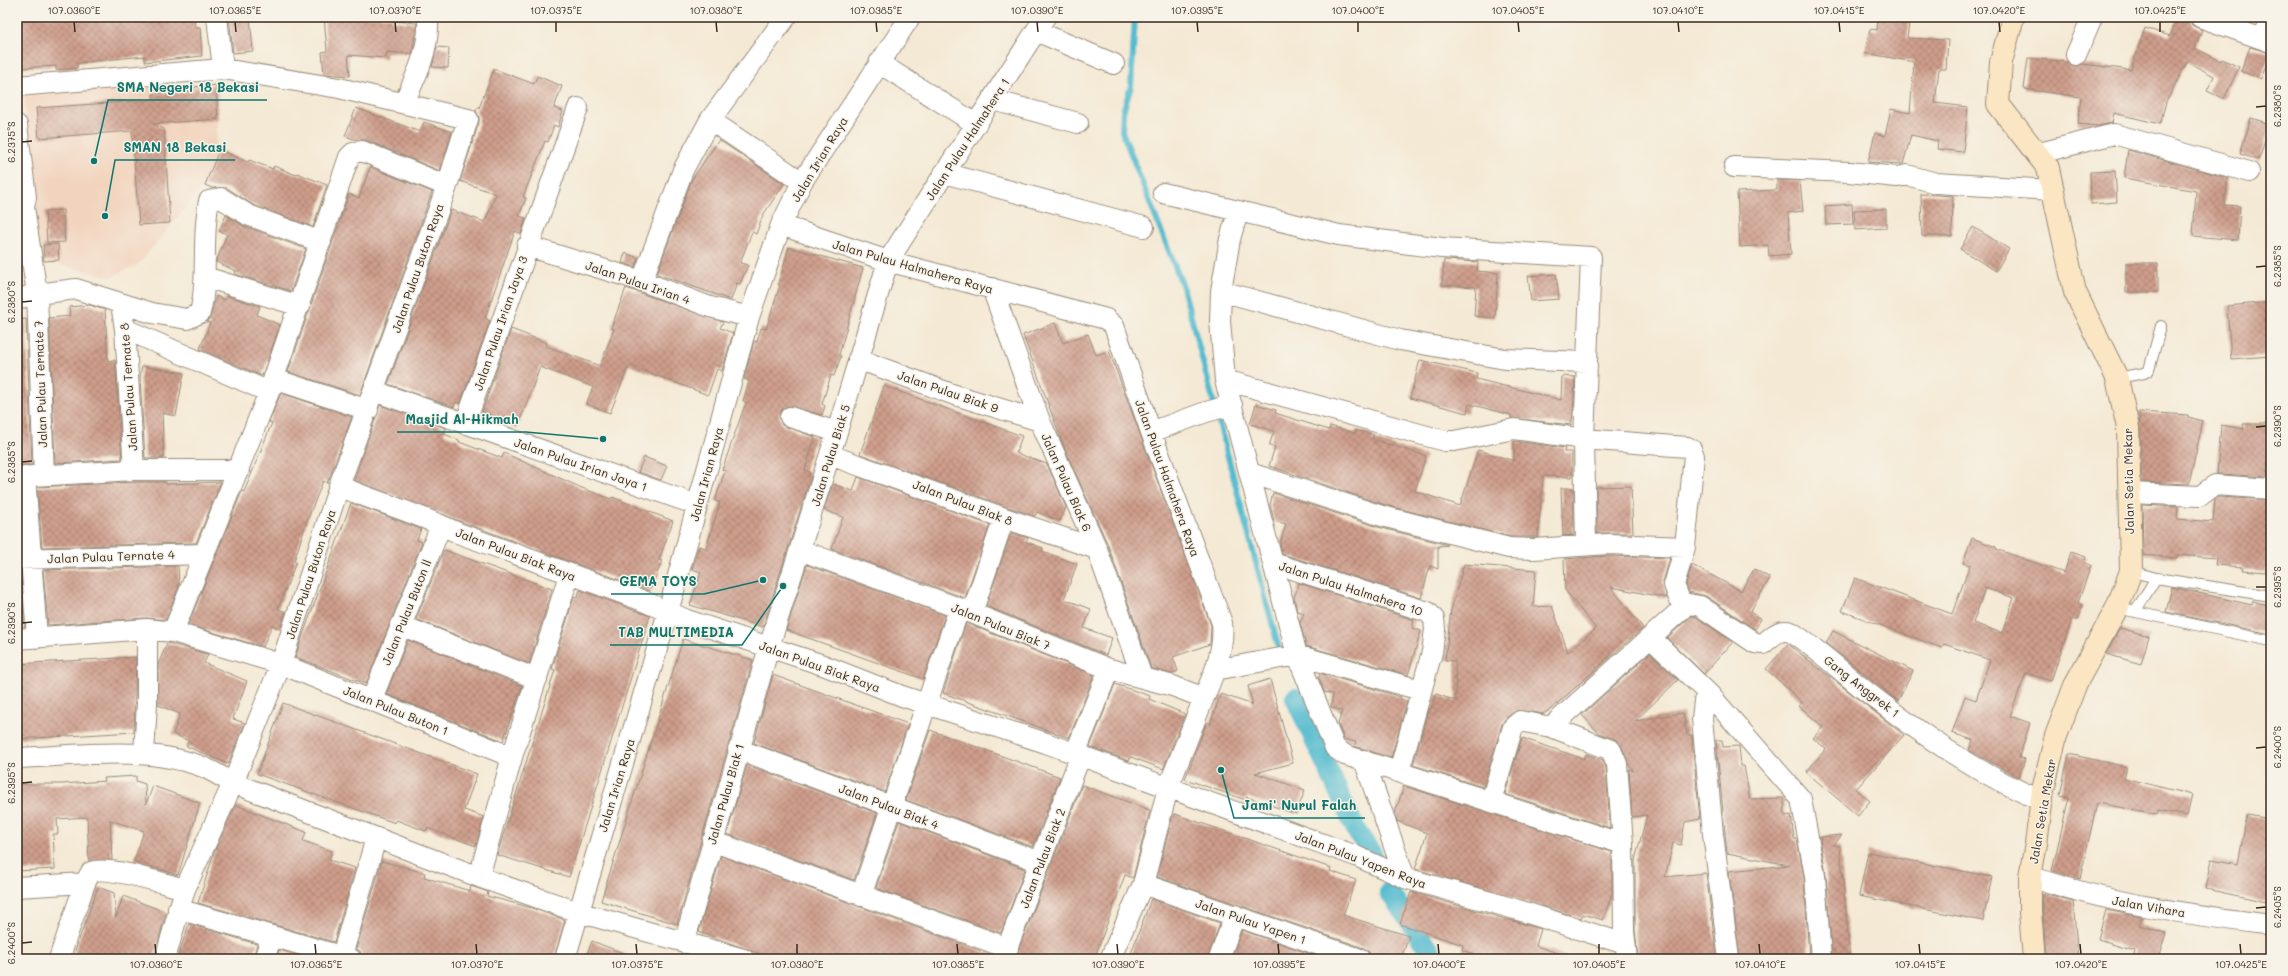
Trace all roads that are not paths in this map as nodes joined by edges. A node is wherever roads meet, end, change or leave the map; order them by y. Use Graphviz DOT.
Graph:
graph roads {
  1 [pos="217,17"];
  2 [pos="428,17"];
  3 [pos="786,17"];
  4 [pos="910,17"];
  5 [pos="2013,17"];
  6 [pos="2092,17"];
  7 [pos="2200,17"];
  8 [pos="2271,20"];
  9 [pos="1041,24"];
  10 [pos="2267,41"];
  11 [pos="2076,55"];
  12 [pos="879,63"];
  13 [pos="1114,64"];
  14 [pos="223,69"];
  15 [pos="17,86"];
  16 [pos="993,100"];
  17 [pos="404,102"];
  18 [pos="578,108"];
  19 [pos="710,120"];
  20 [pos="1078,123"];
  21 [pos="976,124"];
  22 [pos="17,125"];
  23 [pos="2036,154"];
  24 [pos="1734,167"];
  25 [pos="2249,172"];
  26 [pos="944,173"];
  27 [pos="802,182"];
  28 [pos="447,186"];
  29 [pos="2053,190"];
  30 [pos="1163,194"];
  31 [pos="20,208"];
  32 [pos="1238,212"];
  33 [pos="781,225"];
  34 [pos="1144,227"];
  35 [pos="321,242"];
  36 [pos="527,246"];
  37 [pos="888,262"];
  38 [pos="205,277"];
  39 [pos="642,281"];
  40 [pos="992,288"];
  41 [pos="1221,291"];
  42 [pos="36,294"];
  43 [pos="17,299"];
  44 [pos="121,304"];
  45 [pos="300,306"];
  46 [pos="749,317"];
  47 [pos="2160,326"];
  48 [pos="125,329"];
  49 [pos="858,359"];
  50 [pos="1587,362"];
  51 [pos="2117,378"];
  52 [pos="1225,380"];
  53 [pos="272,385"];
  54 [pos="374,391"];
  55 [pos="1219,409"];
  56 [pos="368,410"];
  57 [pos="790,417"];
  58 [pos="1040,421"];
  59 [pos="465,424"];
  60 [pos="837,432"];
  61 [pos="1151,432"];
  62 [pos="1584,439"];
  63 [pos="830,455"];
  64 [pos="134,470"];
  65 [pos="239,470"];
  66 [pos="1250,473"];
  67 [pos="29,476"];
  68 [pos="340,486"];
  69 [pos="2271,489"];
  70 [pos="2129,493"];
  71 [pos="697,505"];
  72 [pos="1004,518"];
  73 [pos="441,525"];
  74 [pos="1586,545"];
  75 [pos="1685,547"];
  76 [pos="1097,549"];
  77 [pos="800,550"];
  78 [pos="205,554"];
  79 [pos="24,559"];
  80 [pos="1273,563"];
  81 [pos="2131,571"];
  82 [pos="569,575"];
  83 [pos="2156,578"];
  84 [pos="2271,596"];
  85 [pos="1683,603"];
  86 [pos="2126,610"];
  87 [pos="965,611"];
  88 [pos="668,612"];
  89 [pos="400,625"];
  90 [pos="147,629"];
  91 [pos="173,632"];
  92 [pos="37,638"];
  93 [pos="1651,638"];
  94 [pos="17,639"];
  95 [pos="2271,641"];
  96 [pos="769,647"];
  97 [pos="1293,656"];
  98 [pos="281,664"];
  99 [pos="1109,670"];
  100 [pos="1215,670"];
  101 [pos="1142,677"];
  102 [pos="537,679"];
  103 [pos="1420,690"];
  104 [pos="1710,695"];
  105 [pos="1204,698"];
  106 [pos="372,699"];
  107 [pos="926,704"];
  108 [pos="1551,727"];
  109 [pos="738,749"];
  110 [pos="144,754"];
  111 [pos="1077,755"];
  112 [pos="512,757"];
  113 [pos="17,758"];
  114 [pos="1364,760"];
  115 [pos="1399,772"];
  116 [pos="233,783"];
  117 [pos="1168,788"];
  118 [pos="1491,800"];
  119 [pos="2043,801"];
  120 [pos="892,807"];
  121 [pos="376,838"];
  122 [pos="712,841"];
  123 [pos="1623,844"];
  124 [pos="1040,862"];
  125 [pos="1397,874"];
  126 [pos="2030,876"];
  127 [pos="479,877"];
  128 [pos="85,882"];
  129 [pos="1143,884"];
  130 [pos="17,887"];
  131 [pos="185,889"];
  132 [pos="861,896"];
  133 [pos="178,909"];
  134 [pos="578,912"];
  135 [pos="1236,915"];
  136 [pos="2271,925"];
  137 [pos="272,936"];
  138 [pos="684,943"];
  139 [pos="1626,952"];
  140 [pos="1005,954"];
  141 [pos="347,958"];
  142 [pos="60,959"];
  143 [pos="165,959"];
  144 [pos="264,959"];
  145 [pos="565,959"];
  146 [pos="744,959"];
  147 [pos="1110,959"];
  148 [pos="1219,959"];
  149 [pos="1360,959"];
  150 [pos="1729,959"];
  151 [pos="1822,959"];
  152 [pos="2034,959"];
  1 -- 14 [label="street"];
  2 -- 17 [label="street"];
  3 -- 19 [label="street"];
  4 -- 12 [label="street, Jalan Irian Raya"];
  5 -- 23 [label="street, Jalan Setia Mekar"];
  6 -- 11 [label="street"];
  7 -- 10 [label="street"];
  8 -- 10 [label="street"];
  9 -- 13 [label="street"];
  9 -- 16 [label="street, Jalan Pulau Halmahera 1"];
  12 -- 21 [label="street"];
  12 -- 27 [label="street, Jalan Irian Raya"];
  14 -- 15 [label="street"];
  14 -- 17 [label="street"];
  16 -- 20 [label="street"];
  16 -- 21 [label="street, Jalan Pulau Halmahera 1"];
  17 -- 28 [label="street, Jalan Pulau Buton Raya"];
  18 -- 36 [label="street, Jalan Pulau Irian Jaya 3"];
  19 -- 27 [label="street"];
  19 -- 39 [label="street"];
  21 -- 26 [label="street, Jalan Pulau Halmahera 1"];
  22 -- 31 [label="street, Jalan Pulau Ternate 7"];
  23 -- 25 [label="street"];
  23 -- 29 [label="street, Jalan Setia Mekar"];
  24 -- 29 [label="street"];
  26 -- 34 [label="street"];
  26 -- 37 [label="street, Jalan Pulau Halmahera 1"];
  27 -- 33 [label="street, Jalan Irian Raya"];
  28 -- 35 [label="street"];
  28 -- 54 [label="street, Jalan Pulau Buton Raya"];
  29 -- 51 [label="street, Jalan Setia Mekar"];
  30 -- 32 [label="street"];
  31 -- 42 [label="street, Jalan Pulau Ternate 7"];
  32 -- 41 [label="street"];
  32 -- 50 [label="street"];
  33 -- 37 [label="street, Jalan Pulau Halmahera Raya"];
  33 -- 46 [label="street, Jalan Irian Raya"];
  35 -- 38 [label="street"];
  35 -- 45 [label="street"];
  36 -- 39 [label="street, Jalan Pulau Irian 4"];
  36 -- 59 [label="street, Jalan Pulau Irian Jaya 3"];
  37 -- 40 [label="street, Jalan Pulau Halmahera Raya"];
  37 -- 49 [label="street, Jalan Pulau Biak 5"];
  38 -- 44 [label="street"];
  38 -- 45 [label="street"];
  39 -- 46 [label="street, Jalan Pulau Irian 4"];
  40 -- 58 [label="street, Jalan Pulau Biak 6"];
  40 -- 61 [label="street, Jalan Pulau Halmahera Raya"];
  41 -- 50 [label="street"];
  41 -- 52 [label="street"];
  42 -- 43 [label="street"];
  42 -- 44 [label="street"];
  42 -- 67 [label="street, Jalan Pulau Ternate 7"];
  44 -- 48 [label="street, Jalan Pulau Ternate 8"];
  45 -- 53 [label="street"];
  46 -- 71 [label="street, Jalan Irian Raya"];
  47 -- 51 [label="lane"];
  48 -- 53 [label="street"];
  48 -- 64 [label="street, Jalan Pulau Ternate 8"];
  49 -- 58 [label="street, Jalan Pulau Biak 9"];
  49 -- 60 [label="street, Jalan Pulau Biak 5"];
  50 -- 62 [label="street"];
  51 -- 70 [label="street, Jalan Setia Mekar"];
  52 -- 55 [label="street"];
  52 -- 62 [label="street"];
  53 -- 56 [label="street"];
  53 -- 65 [label="street"];
  54 -- 56 [label="street, Jalan Pulau Buton Raya"];
  54 -- 59 [label="street, Jalan Pulau Irian Jaya 1"];
  55 -- 61 [label="street"];
  55 -- 66 [label="street"];
  56 -- 68 [label="street, Jalan Pulau Buton Raya"];
  57 -- 60 [label="street"];
  58 -- 76 [label="street, Jalan Pulau Biak 6"];
  59 -- 71 [label="street, Jalan Pulau Irian Jaya 1"];
  60 -- 63 [label="street, Jalan Pulau Biak 5"];
  61 -- 100 [label="street, Jalan Pulau Halmahera Raya"];
  62 -- 74 [label="street"];
  62 -- 75 [label="street"];
  63 -- 72 [label="street, Jalan Pulau Biak 8"];
  63 -- 77 [label="street, Jalan Pulau Biak 5"];
  64 -- 65 [label="street"];
  64 -- 67 [label="street"];
  65 -- 78 [label="street"];
  66 -- 74 [label="street"];
  66 -- 80 [label="street"];
  67 -- 79 [label="street, Jalan Pulau Ternate 7"];
  68 -- 73 [label="street, Jalan Pulau Biak Raya"];
  68 -- 98 [label="street, Jalan Pulau Buton Raya"];
  69 -- 70 [label="street"];
  70 -- 81 [label="street, Jalan Setia Mekar"];
  71 -- 88 [label="street, Jalan Irian Raya"];
  72 -- 76 [label="street, Jalan Pulau Biak 8"];
  72 -- 87 [label="street"];
  73 -- 82 [label="street, Jalan Pulau Biak Raya"];
  73 -- 89 [label="street, Jalan Pulau Buton ll"];
  74 -- 75 [label="street"];
  75 -- 85 [label="street"];
  76 -- 101 [label="street, Jalan Pulau Biak 6"];
  77 -- 87 [label="street, Jalan Pulau Biak 7"];
  77 -- 96 [label="street, Jalan Pulau Biak 5"];
  78 -- 79 [label="street, Jalan Pulau Ternate 4"];
  78 -- 91 [label="street"];
  79 -- 92 [label="street, Jalan Pulau Ternate 7"];
  80 -- 97 [label="street"];
  80 -- 103 [label="street, Jalan Pulau Halmahera 10"];
  81 -- 83 [label="lane"];
  81 -- 86 [label="street, Jalan Setia Mekar"];
  82 -- 88 [label="street, Jalan Pulau Biak Raya"];
  82 -- 102 [label="street"];
  83 -- 84 [label="lane"];
  83 -- 86 [label="lane"];
  85 -- 93 [label="street"];
  85 -- 119 [label="street, Gang Anggrek 1"];
  86 -- 95 [label="lane"];
  86 -- 119 [label="street, Jalan Setia Mekar"];
  87 -- 99 [label="street, Jalan Pulau Biak 7"];
  87 -- 107 [label="street"];
  88 -- 96 [label="street, Jalan Pulau Biak Raya"];
  88 -- 134 [label="street, Jalan Irian Raya"];
  89 -- 102 [label="street"];
  89 -- 106 [label="street, Jalan Pulau Buton ll"];
  90 -- 91 [label="street, Jalan Pulau Buton 1"];
  90 -- 92 [label="street, Jalan Pulau Buton 1"];
  90 -- 110 [label="street"];
  91 -- 98 [label="street, Jalan Pulau Buton 1"];
  92 -- 94 [label="street, Jalan Pulau Buton 1"];
  93 -- 104 [label="street"];
  93 -- 108 [label="street"];
  96 -- 107 [label="street, Jalan Pulau Biak Raya"];
  96 -- 109 [label="street, Jalan Pulau Biak 1"];
  97 -- 100 [label="street"];
  97 -- 103 [label="street"];
  97 -- 114 [label="street"];
  98 -- 106 [label="street, Jalan Pulau Buton 1"];
  98 -- 116 [label="street, Jalan Pulau Buton Raya"];
  99 -- 101 [label="street, Jalan Pulau Biak 7"];
  99 -- 111 [label="street"];
  100 -- 105 [label="street, Jalan Pulau Halmahera Raya"];
  101 -- 105 [label="street, Jalan Pulau Biak 7"];
  102 -- 112 [label="street"];
  103 -- 115 [label="street"];
  104 -- 150 [label="street"];
  104 -- 151 [label="street"];
  105 -- 117 [label="street, Jalan Pulau Halmahera Raya"];
  106 -- 112 [label="street, Jalan Pulau Buton 1"];
  107 -- 111 [label="street, Jalan Pulau Biak Raya"];
  107 -- 120 [label="street"];
  108 -- 118 [label="street"];
  108 -- 123 [label="street"];
  109 -- 120 [label="street, Jalan Pulau Biak 4"];
  109 -- 122 [label="street, Jalan Pulau Biak 1"];
  110 -- 113 [label="street"];
  110 -- 116 [label="street"];
  111 -- 117 [label="street, Jalan Pulau Biak Raya"];
  111 -- 124 [label="street, Jalan Pulau Biak 2"];
  112 -- 127 [label="street"];
  114 -- 115 [label="street"];
  114 -- 125 [label="street"];
  115 -- 118 [label="street"];
  116 -- 121 [label="street"];
  116 -- 131 [label="street, Jalan Pulau Buton Raya"];
  117 -- 125 [label="street, Jalan Pulau Yapen Raya"];
  117 -- 129 [label="street, Jalan Pulau Halmahera Raya"];
  118 -- 123 [label="street"];
  119 -- 126 [label="street, Jalan Setia Mekar"];
  120 -- 124 [label="street, Jalan Pulau Biak 4"];
  120 -- 132 [label="street"];
  121 -- 127 [label="street"];
  121 -- 141 [label="street"];
  122 -- 132 [label="street"];
  122 -- 138 [label="street, Jalan Pulau Biak 1"];
  123 -- 139 [label="street"];
  124 -- 140 [label="street, Jalan Pulau Biak 2"];
  125 -- 139 [label="street, Jalan Pulau Yapen Raya"];
  126 -- 136 [label="street, Jalan Vihara"];
  126 -- 152 [label="street, Jalan Setia Mekar"];
  127 -- 134 [label="street"];
  128 -- 130 [label="street"];
  128 -- 131 [label="street"];
  128 -- 142 [label="street"];
  129 -- 135 [label="street, Jalan Pulau Yapen 1"];
  129 -- 147 [label="street, Jalan Pulau Halmahera Raya"];
  131 -- 133 [label="street, Jalan Pulau Buton Raya"];
  132 -- 140 [label="street"];
  133 -- 137 [label="street"];
  133 -- 143 [label="street, Jalan Pulau Buton Raya"];
  134 -- 138 [label="street"];
  134 -- 145 [label="street, Jalan Irian Raya"];
  135 -- 148 [label="street"];
  135 -- 149 [label="street, Jalan Pulau Yapen 1"];
  137 -- 141 [label="street"];
  137 -- 144 [label="street"];
  138 -- 146 [label="street"];
}
